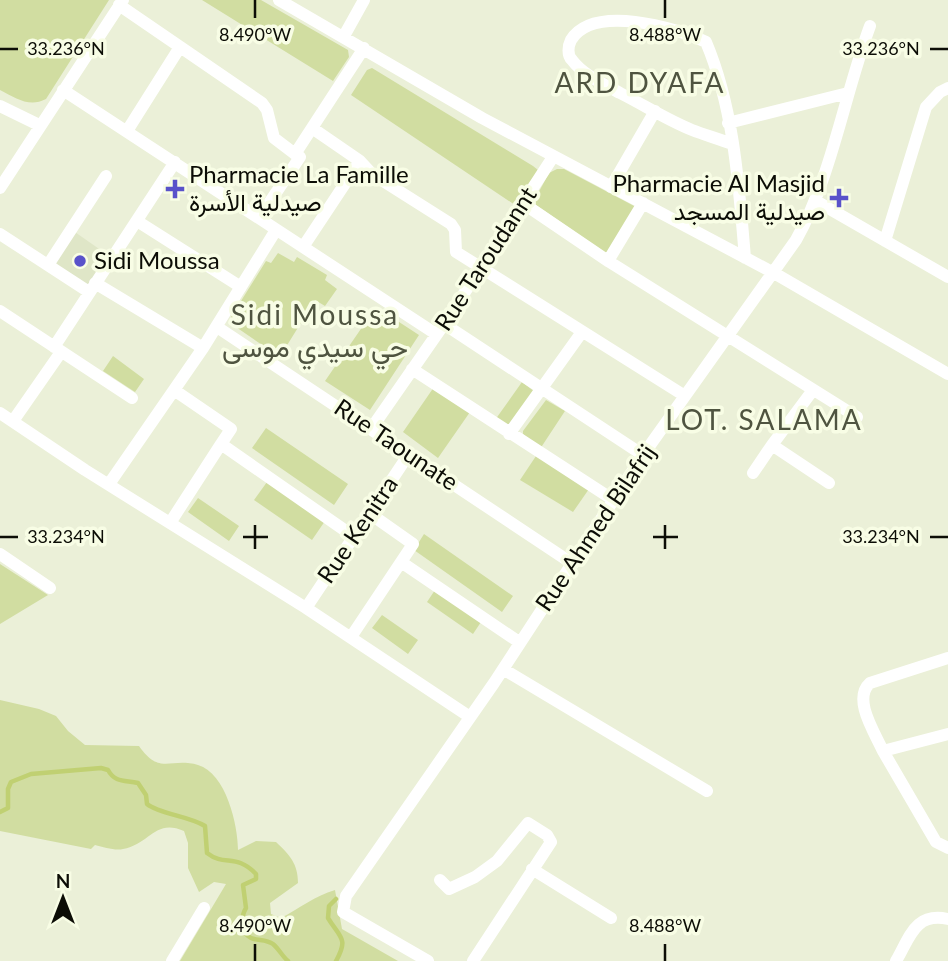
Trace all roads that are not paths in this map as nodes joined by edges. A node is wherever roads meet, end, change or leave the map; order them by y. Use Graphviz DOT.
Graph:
graph roads {
  1 [pos="279,0"];
  2 [pos="364,0"];
  3 [pos="121,3"];
  4 [pos="870,26"];
  5 [pos="344,36"];
  6 [pos="180,47"];
  7 [pos="364,48"];
  8 [pos="948,88"];
  9 [pos="63,90"];
  10 [pos="848,93"];
  11 [pos="0,106"];
  12 [pos="655,111"];
  13 [pos="728,123"];
  14 [pos="39,125"];
  15 [pos="312,128"];
  16 [pos="127,131"];
  17 [pos="732,144"];
  18 [pos="295,154"];
  19 [pos="553,157"];
  20 [pos="360,160"];
  21 [pos="175,162"];
  22 [pos="106,176"];
  23 [pos="611,187"];
  24 [pos="0,188"];
  25 [pos="816,201"];
  26 [pos="524,204"];
  27 [pos="643,204"];
  28 [pos="259,218"];
  29 [pos="137,221"];
  30 [pos="276,230"];
  31 [pos="0,234"];
  32 [pos="886,241"];
  33 [pos="303,247"];
  34 [pos="745,258"];
  35 [pos="608,261"];
  36 [pos="48,265"];
  37 [pos="480,269"];
  38 [pos="774,273"];
  39 [pos="948,277"];
  40 [pos="92,287"];
  41 [pos="241,287"];
  42 [pos="0,310"];
  43 [pos="217,327"];
  44 [pos="440,329"];
  45 [pos="582,332"];
  46 [pos="729,337"];
  47 [pos="203,348"];
  48 [pos="57,349"];
  49 [pos="412,369"];
  50 [pos="948,373"];
  51 [pos="541,389"];
  52 [pos="174,390"];
  53 [pos="813,390"];
  54 [pos="685,396"];
  55 [pos="132,398"];
  56 [pos="0,412"];
  57 [pos="857,417"];
  58 [pos="13,421"];
  59 [pos="371,429"];
  60 [pos="509,435"];
  61 [pos="221,444"];
  62 [pos="772,445"];
  63 [pos="410,453"];
  64 [pos="643,456"];
  65 [pos="753,473"];
  66 [pos="830,483"];
  67 [pos="109,485"];
  68 [pos="615,501"];
  69 [pos="369,513"];
  70 [pos="170,523"];
  71 [pos="353,536"];
  72 [pos="0,554"];
  73 [pos="401,562"];
  74 [pos="573,564"];
  75 [pos="50,588"];
  76 [pos="306,608"];
  77 [pos="351,637"];
  78 [pos="519,642"];
  79 [pos="948,658"];
  80 [pos="502,669"];
  81 [pos="470,717"];
  82 [pos="948,734"];
  83 [pos="883,751"];
  84 [pos="707,791"];
  85 [pos="948,848"];
  86 [pos="532,869"];
  87 [pos="440,880"];
  88 [pos="204,908"];
  89 [pos="611,918"];
  90 [pos="948,919"];
  91 [pos="172,961"];
  92 [pos="428,961"];
  93 [pos="472,961"];
  94 [pos="896,961"];
  1 -- 5 [label="street"];
  2 -- 5 [label="street"];
  3 -- 6 [label="street"];
  3 -- 9 [label="street"];
  4 -- 10 [label="street, Rue Ahmed Bilafrij"];
  5 -- 7 [label="street"];
  6 -- 16 [label="street"];
  6 -- 18 [label="street"];
  7 -- 15 [label="street"];
  7 -- 19 [label="street"];
  8 -- 32 [label="street"];
  9 -- 14 [label="street"];
  9 -- 16 [label="street"];
  10 -- 13 [label="street"];
  10 -- 25 [label="street, Rue Ahmed Bilafrij"];
  11 -- 14 [label="street"];
  12 -- 13 [label="street"];
  12 -- 17 [label="street"];
  12 -- 23 [label="street"];
  13 -- 17 [label="street"];
  14 -- 24 [label="street"];
  15 -- 18 [label="street"];
  15 -- 20 [label="street"];
  16 -- 21 [label="street"];
  17 -- 34 [label="street"];
  18 -- 28 [label="street"];
  19 -- 23 [label="street"];
  19 -- 26 [label="street, Rue Taroudannt"];
  20 -- 33 [label="street"];
  20 -- 37 [label="street"];
  21 -- 28 [label="street"];
  21 -- 29 [label="street"];
  22 -- 36 [label="street"];
  23 -- 27 [label="street"];
  25 -- 32 [label="street"];
  25 -- 38 [label="street, Rue Ahmed Bilafrij"];
  26 -- 35 [label="street"];
  26 -- 37 [label="street, Rue Taroudannt"];
  27 -- 34 [label="street"];
  27 -- 35 [label="street"];
  28 -- 30 [label="street"];
  29 -- 40 [label="street"];
  29 -- 41 [label="street"];
  30 -- 33 [label="street"];
  30 -- 41 [label="street"];
  31 -- 36 [label="street"];
  32 -- 39 [label="street"];
  33 -- 44 [label="street"];
  34 -- 38 [label="street"];
  35 -- 46 [label="street"];
  36 -- 40 [label="street"];
  37 -- 44 [label="street, Rue Taroudannt"];
  37 -- 45 [label="street"];
  38 -- 46 [label="street, Rue Ahmed Bilafrij"];
  38 -- 50 [label="street"];
  40 -- 47 [label="street"];
  40 -- 48 [label="street"];
  41 -- 43 [label="street"];
  42 -- 48 [label="street"];
  43 -- 47 [label="street"];
  43 -- 59 [label="street, Rue Taounate"];
  44 -- 49 [label="street, Rue Taroudannt"];
  44 -- 51 [label="street"];
  45 -- 51 [label="street"];
  45 -- 54 [label="street"];
  46 -- 53 [label="street"];
  46 -- 54 [label="street, Rue Ahmed Bilafrij"];
  47 -- 52 [label="street"];
  48 -- 55 [label="street"];
  48 -- 58 [label="street"];
  49 -- 59 [label="street, Rue Taroudannt"];
  49 -- 60 [label="street"];
  51 -- 60 [label="street"];
  51 -- 64 [label="street"];
  52 -- 61 [label="street"];
  52 -- 67 [label="street"];
  53 -- 57 [label="street"];
  53 -- 62 [label="street"];
  54 -- 64 [label="street, Rue Ahmed Bilafrij"];
  56 -- 58 [label="street"];
  58 -- 67 [label="street"];
  59 -- 63 [label="street, Rue Taounate"];
  60 -- 68 [label="street"];
  61 -- 70 [label="street"];
  61 -- 71 [label="street"];
  62 -- 65 [label="street"];
  62 -- 66 [label="street"];
  63 -- 69 [label="street, Rue Kenitra"];
  63 -- 74 [label="street, Rue Taounate"];
  64 -- 68 [label="street, Rue Ahmed Bilafrij"];
  67 -- 70 [label="street"];
  68 -- 74 [label="street, Rue Ahmed Bilafrij"];
  69 -- 71 [label="street, Rue Kenitra"];
  69 -- 73 [label="street"];
  70 -- 76 [label="street"];
  71 -- 76 [label="street, Rue Kenitra"];
  72 -- 75 [label="street"];
  73 -- 77 [label="street"];
  73 -- 78 [label="street"];
  74 -- 78 [label="street, Rue Ahmed Bilafrij"];
  76 -- 77 [label="street"];
  77 -- 81 [label="street"];
  78 -- 80 [label="street, Rue Ahmed Bilafrij"];
  79 -- 83 [label="street"];
  80 -- 81 [label="street, Rue Ahmed Bilafrij"];
  80 -- 84 [label="street"];
  81 -- 92 [label="street, Rue Ahmed Bilafrij"];
  82 -- 83 [label="street"];
  83 -- 85 [label="street"];
  86 -- 87 [label="street"];
  86 -- 89 [label="street"];
  86 -- 93 [label="street"];
  88 -- 91 [label="street"];
  90 -- 94 [label="street"];
}
